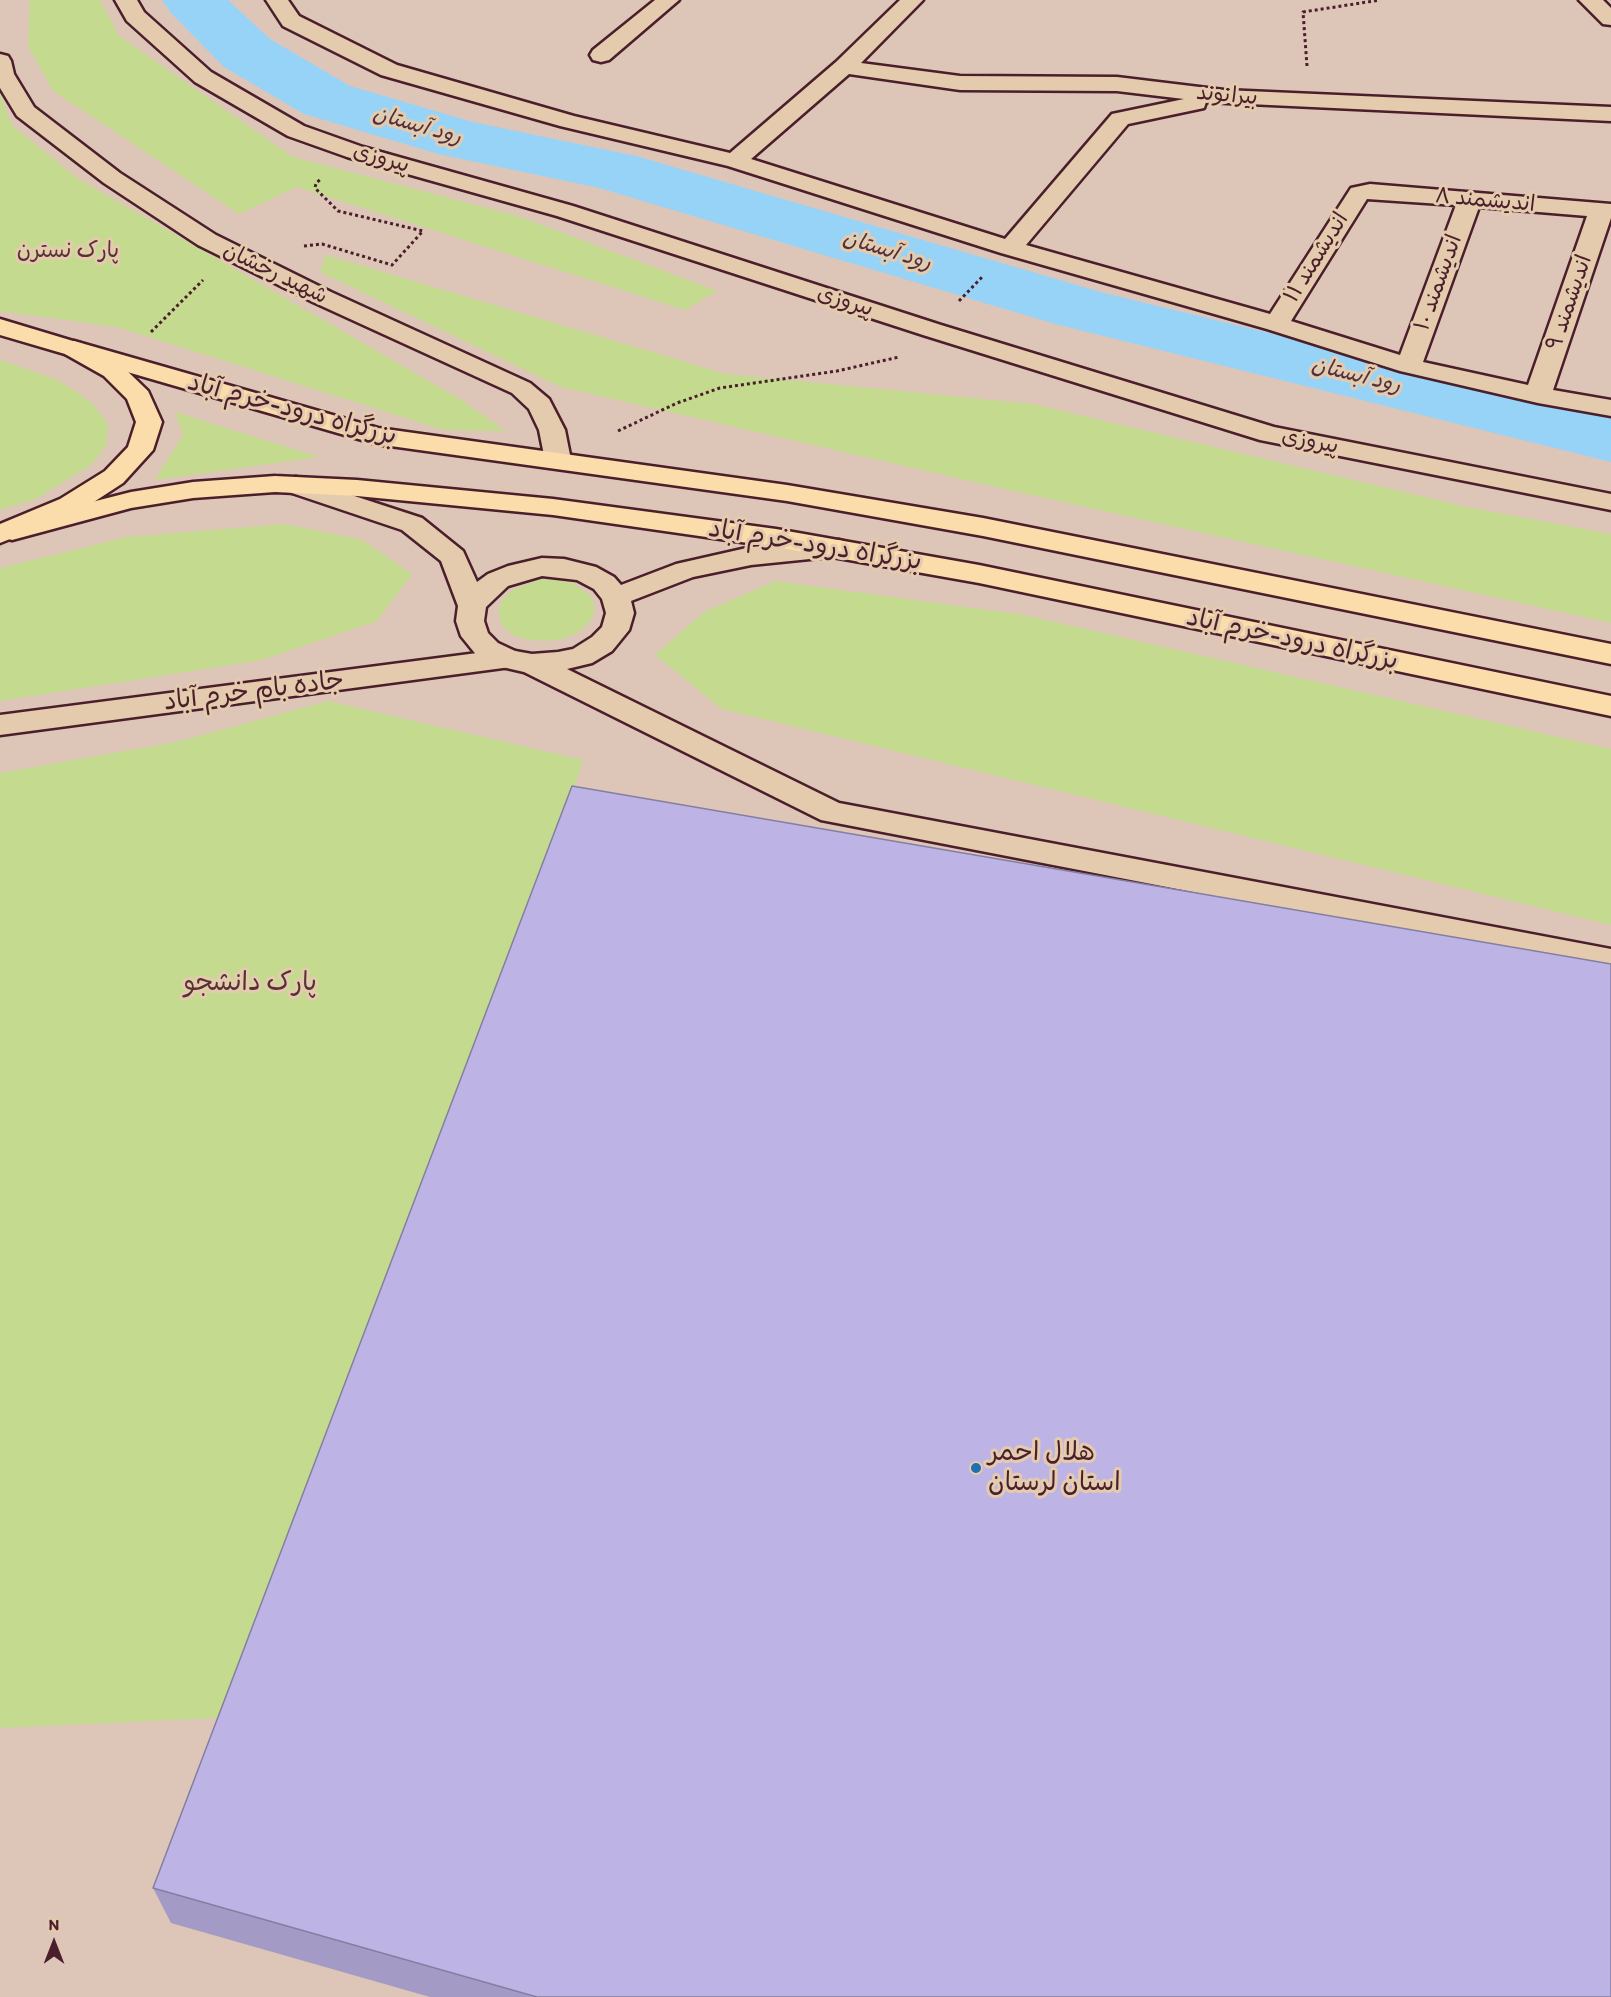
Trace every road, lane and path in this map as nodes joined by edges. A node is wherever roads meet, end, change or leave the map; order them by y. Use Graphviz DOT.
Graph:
graph roads {
  1 [pos="126,0"];
  2 [pos="277,0"];
  3 [pos="668,0"];
  4 [pos="912,0"];
  5 [pos="1380,0"];
  6 [pos="1590,0"];
  7 [pos="1611,19"];
  8 [pos="601,55"];
  9 [pos="0,61"];
  10 [pos="844,67"];
  11 [pos="1224,97"];
  12 [pos="1309,101"];
  13 [pos="1611,114"];
  14 [pos="735,161"];
  15 [pos="316,183"];
  16 [pos="1359,194"];
  17 [pos="1469,201"];
  18 [pos="1606,210"];
  19 [pos="300,246"];
  20 [pos="1010,248"];
  21 [pos="232,252"];
  22 [pos="1276,324"];
  23 [pos="0,327"];
  24 [pos="932,330"];
  25 [pos="74,349"];
  26 [pos="120,362"];
  27 [pos="1409,366"];
  28 [pos="1538,395"];
  29 [pos="676,403"];
  30 [pos="1611,408"];
  31 [pos="558,460"];
  32 [pos="296,485"];
  33 [pos="1611,502"];
  34 [pos="6,532"];
  35 [pos="839,549"];
  36 [pos="616,597"];
  37 [pos="472,606"];
  38 [pos="1611,654"];
  39 [pos="520,662"];
  40 [pos="1611,706"];
  41 [pos="0,725"];
  42 [pos="1611,961"];
  1 -- 24 [label="street, پیروزی"];
  2 -- 14 [label="street"];
  3 -- 8 [label="street"];
  4 -- 10 [label="street"];
  5 -- 12 [label="path"];
  6 -- 7 [label="street"];
  9 -- 21 [label="street, شهید رخشان"];
  10 -- 11 [label="street, بیرانوند"];
  10 -- 14 [label="street"];
  11 -- 12 [label="street, بیرانوند"];
  11 -- 20 [label="street"];
  12 -- 13 [label="street, بیرانوند"];
  14 -- 20 [label="street"];
  15 -- 19 [label="path"];
  16 -- 17 [label="street, اندیشمند ۸"];
  16 -- 22 [label="street, اندیشمند ۱۱"];
  17 -- 18 [label="street, اندیشمند ۸"];
  17 -- 27 [label="street, اندیشمند ۱۰"];
  18 -- 28 [label="street, اندیشمند ۹"];
  20 -- 22 [label="street"];
  20 -- 24 [label="path"];
  21 -- 26 [label="path"];
  21 -- 31 [label="street, شهید رخشان"];
  22 -- 27 [label="street"];
  23 -- 25 [label="main road"];
  24 -- 29 [label="path"];
  24 -- 33 [label="street, پیروزی"];
  25 -- 26 [label="main road, بزرگراه درود-خرم آباد"];
  25 -- 34 [label="main road"];
  26 -- 31 [label="main road, بزرگراه درود-خرم آباد"];
  27 -- 28 [label="street"];
  28 -- 30 [label="street"];
  31 -- 38 [label="main road, بزرگراه درود-خرم آباد"];
  32 -- 34 [label="main road, بزرگراه درود-خرم آباد"];
  32 -- 35 [label="main road, بزرگراه درود-خرم آباد"];
  32 -- 37 [label="street"];
  35 -- 36 [label="street"];
  35 -- 40 [label="main road, بزرگراه درود-خرم آباد"];
  36 -- 37 [label="street"];
  36 -- 39 [label="street"];
  37 -- 39 [label="street"];
  39 -- 41 [label="street, جاده بام خرم آباد"];
  39 -- 42 [label="street"];
}
